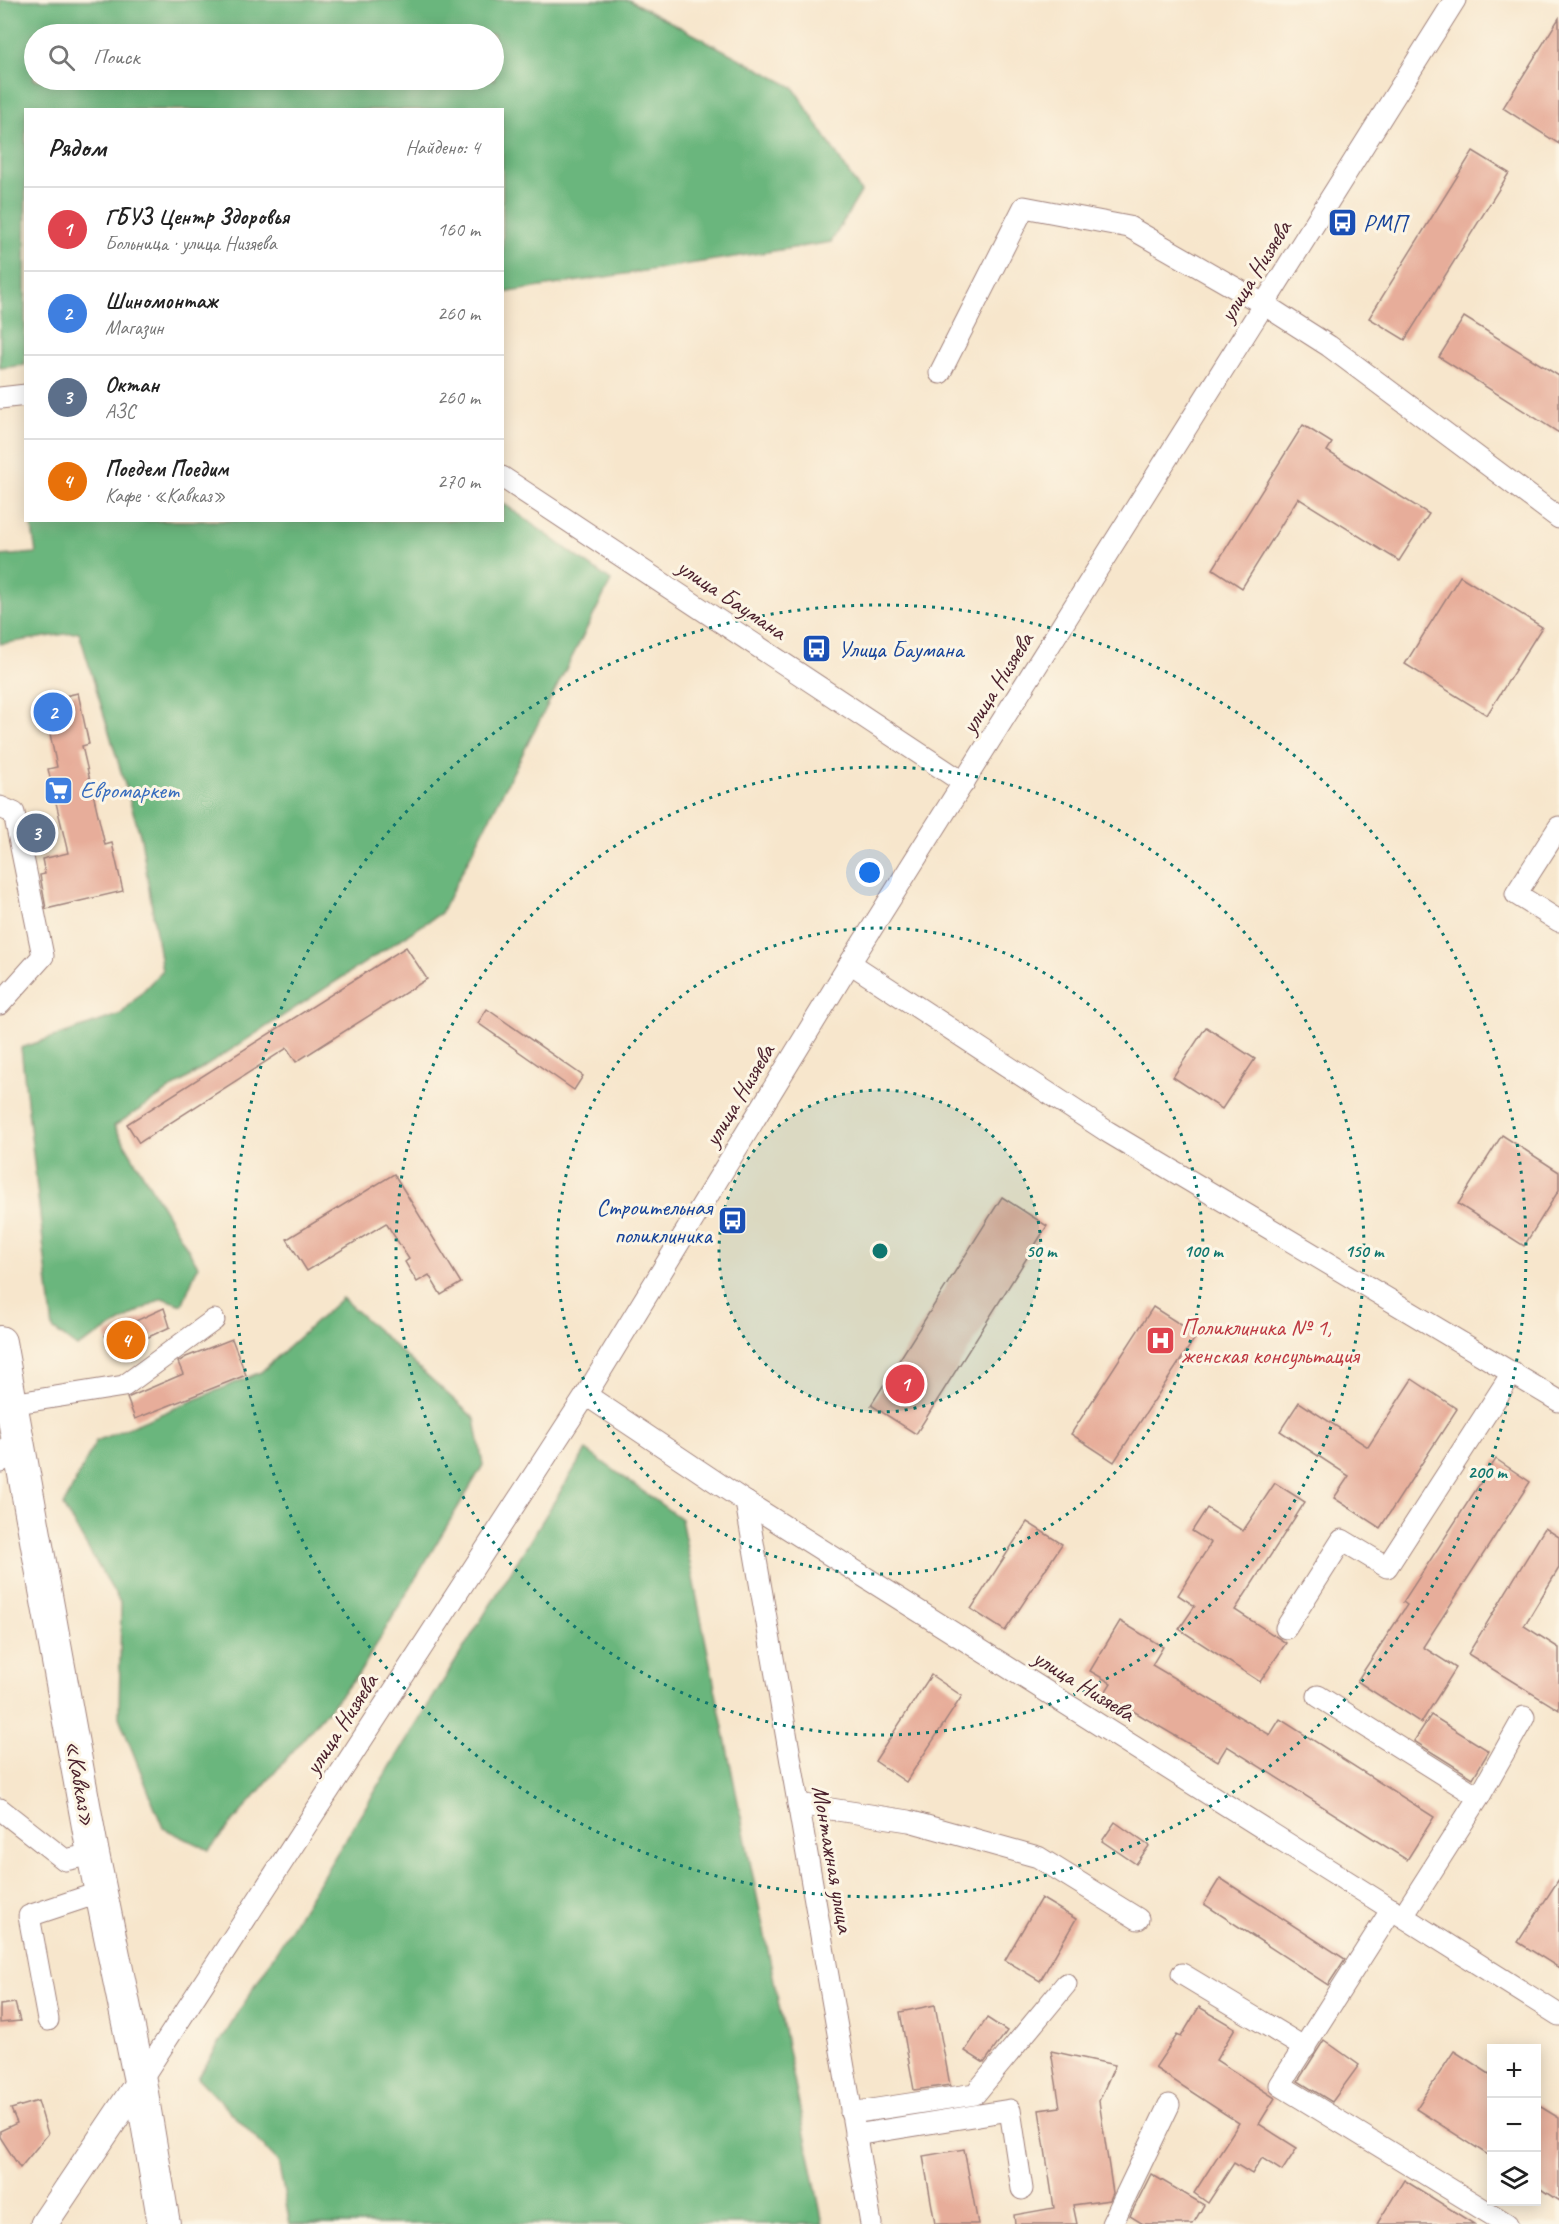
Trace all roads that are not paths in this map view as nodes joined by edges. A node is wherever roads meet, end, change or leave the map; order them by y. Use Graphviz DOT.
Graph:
graph roads {
  1 [pos="1455,0"];
  2 [pos="1265,305"];
  3 [pos="940,373"];
  4 [pos="24,395"];
  5 [pos="0,398"];
  6 [pos="504,478"];
  7 [pos="1559,518"];
  8 [pos="964,783"];
  9 [pos="0,807"];
  10 [pos="1559,826"];
  11 [pos="1559,921"];
  12 [pos="850,963"];
  13 [pos="0,1004"];
  14 [pos="214,1320"];
  15 [pos="0,1342"];
  16 [pos="1513,1372"];
  17 [pos="586,1395"];
  18 [pos="1559,1401"];
  19 [pos="14,1419"];
  20 [pos="0,1462"];
  21 [pos="746,1502"];
  22 [pos="1286,1628"];
  23 [pos="1318,1696"];
  24 [pos="1524,1718"];
  25 [pos="1479,1797"];
  26 [pos="798,1804"];
  27 [pos="0,1809"];
  28 [pos="93,1854"];
  29 [pos="101,1892"];
  30 [pos="1398,1913"];
  31 [pos="1138,1919"];
  32 [pos="1182,1974"];
  33 [pos="1066,1984"];
  34 [pos="1559,2014"];
  35 [pos="48,2020"];
  36 [pos="1305,2048"];
  37 [pos="140,2081"];
  38 [pos="1169,2105"];
  39 [pos="851,2113"];
  40 [pos="855,2135"];
  41 [pos="1022,2189"];
  42 [pos="44,2224"];
  43 [pos="62,2224"];
  44 [pos="164,2224"];
  45 [pos="871,2224"];
  46 [pos="1112,2224"];
  47 [pos="1507,2224"];
  1 -- 2 [label="street, улица Низяева"];
  2 -- 3 [label="street"];
  2 -- 7 [label="street"];
  2 -- 8 [label="street, улица Низяева"];
  4 -- 5 [label="street"];
  6 -- 8 [label="street, улица Баумана"];
  8 -- 12 [label="street, улица Низяева"];
  9 -- 13 [label="street"];
  10 -- 11 [label="street"];
  12 -- 16 [label="street"];
  12 -- 17 [label="street, улица Низяева"];
  14 -- 19 [label="street"];
  15 -- 19 [label="highway, «Кавказ»"];
  16 -- 18 [label="street"];
  16 -- 22 [label="street"];
  17 -- 21 [label="street, улица Низяева"];
  17 -- 37 [label="street, улица Низяева"];
  19 -- 20 [label="street"];
  19 -- 28 [label="highway, «Кавказ»"];
  21 -- 26 [label="street, Монтажная улица"];
  21 -- 30 [label="street, улица Низяева"];
  23 -- 25 [label="street"];
  24 -- 25 [label="street"];
  25 -- 30 [label="street"];
  26 -- 31 [label="street"];
  26 -- 39 [label="street, Монтажная улица"];
  27 -- 28 [label="street"];
  28 -- 29 [label="highway, «Кавказ»"];
  29 -- 35 [label="street"];
  29 -- 37 [label="highway, «Кавказ»"];
  30 -- 34 [label="street, улица Низяева"];
  30 -- 36 [label="street"];
  32 -- 36 [label="street"];
  33 -- 39 [label="street"];
  36 -- 47 [label="street"];
  37 -- 42 [label="main road"];
  37 -- 43 [label="main road"];
  37 -- 44 [label="highway, «Кавказ»"];
  38 -- 46 [label="street"];
  39 -- 40 [label="street, Монтажная улица"];
  40 -- 41 [label="street"];
  40 -- 45 [label="street, Монтажная улица"];
}
